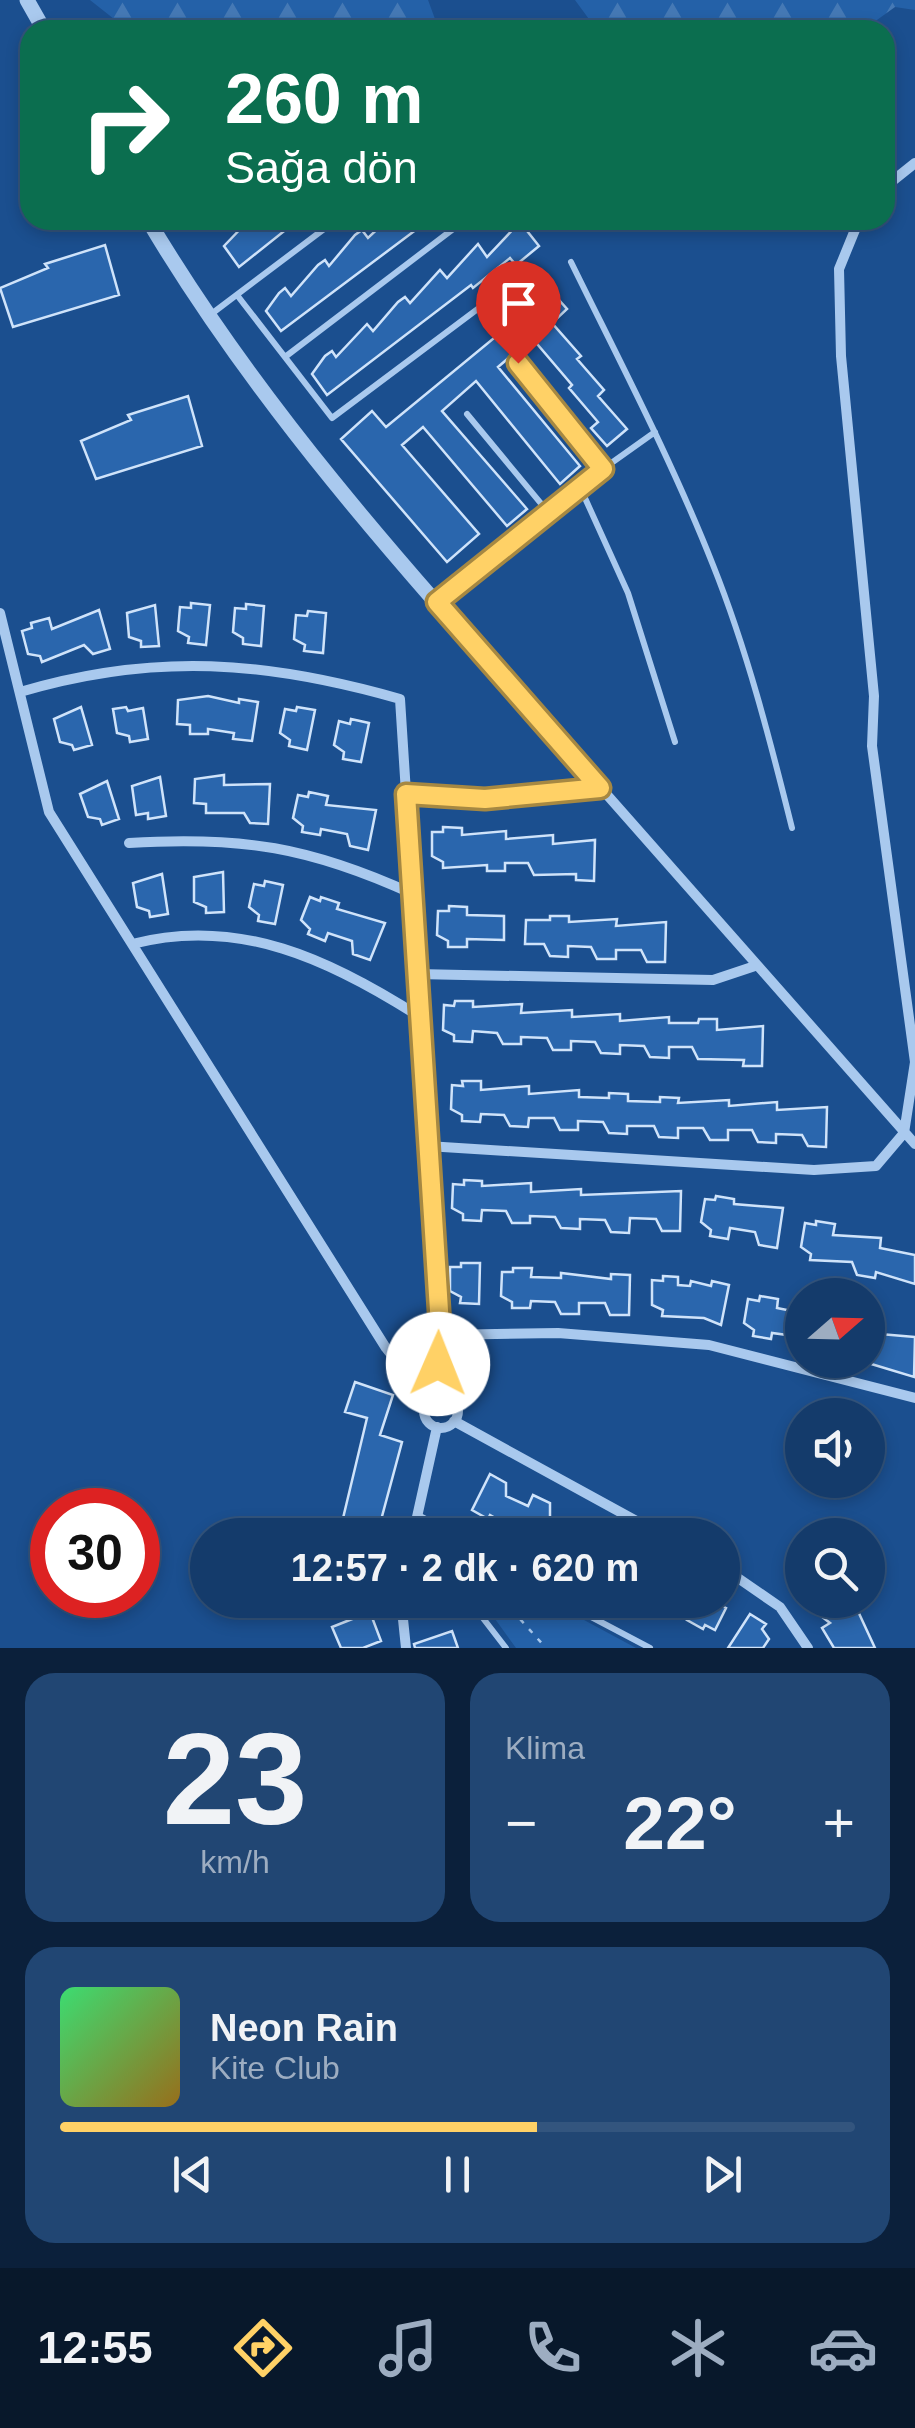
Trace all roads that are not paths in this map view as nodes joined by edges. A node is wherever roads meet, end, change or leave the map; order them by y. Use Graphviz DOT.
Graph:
graph roads {
  1 [pos="915,163"];
  2 [pos="895,179"];
  3 [pos="155,230"];
  4 [pos="323,230"];
  5 [pos="452,230"];
  6 [pos="855,230"];
  7 [pos="570,262"];
  8 [pos="515,281"];
  9 [pos="237,294"];
  10 [pos="210,314"];
  11 [pos="285,357"];
  12 [pos="518,363"];
  13 [pos="467,414"];
  14 [pos="655,432"];
  15 [pos="603,469"];
  16 [pos="580,486"];
  17 [pos="548,512"];
  18 [pos="437,602"];
  19 [pos="0,612"];
  20 [pos="20,692"];
  21 [pos="675,742"];
  22 [pos="600,788"];
  23 [pos="406,794"];
  24 [pos="792,828"];
  25 [pos="130,843"];
  26 [pos="413,894"];
  27 [pos="132,944"];
  28 [pos="755,966"];
  29 [pos="418,974"];
  30 [pos="420,1017"];
  31 [pos="904,1133"];
  32 [pos="915,1144"];
  33 [pos="427,1146"];
  34 [pos="440,1335"];
  35 [pos="432,1397"];
  36 [pos="915,1398"];
  37 [pos="454,1422"];
  38 [pos="437,1428"];
  39 [pos="417,1515"];
  40 [pos="416,1518"];
  41 [pos="423,1518"];
  42 [pos="631,1518"];
  43 [pos="740,1580"];
  44 [pos="403,1618"];
  45 [pos="483,1618"];
  46 [pos="593,1618"];
  47 [pos="406,1648"];
  48 [pos="506,1648"];
  49 [pos="650,1648"];
  50 [pos="808,1648"];
  1 -- 2 [label="street"];
  3 -- 10 [label="street"];
  4 -- 9 [label="lane"];
  5 -- 11 [label="lane"];
  6 -- 31 [label="street"];
  7 -- 14 [label="lane"];
  8 -- 11 [label="lane"];
  9 -- 10 [label="lane"];
  9 -- 11 [label="lane"];
  10 -- 18 [label="street"];
  12 -- 15 [label="lane"];
  13 -- 17 [label="lane"];
  14 -- 15 [label="lane"];
  14 -- 24 [label="lane"];
  15 -- 16 [label="lane"];
  16 -- 17 [label="lane"];
  16 -- 21 [label="lane"];
  17 -- 18 [label="lane"];
  18 -- 22 [label="street"];
  19 -- 20 [label="street"];
  20 -- 23 [label="street"];
  20 -- 27 [label="street"];
  22 -- 23 [label="street"];
  22 -- 28 [label="street"];
  23 -- 26 [label="street"];
  25 -- 26 [label="street"];
  26 -- 29 [label="street"];
  27 -- 30 [label="street"];
  27 -- 35 [label="street"];
  28 -- 29 [label="street"];
  28 -- 31 [label="street"];
  29 -- 30 [label="street"];
  30 -- 33 [label="street"];
  31 -- 32 [label="street"];
  31 -- 33 [label="street"];
  33 -- 34 [label="street"];
  34 -- 35 [label="street"];
  34 -- 36 [label="street"];
  35 -- 37 [label="street"];
  35 -- 38 [label="street"];
  37 -- 38 [label="street"];
  37 -- 42 [label="street"];
  38 -- 39 [label="street"];
  39 -- 40 [label="street"];
  39 -- 41 [label="lane"];
  43 -- 50 [label="street"];
  44 -- 47 [label="street"];
  45 -- 48 [label="lane"];
  46 -- 49 [label="lane"];
}
